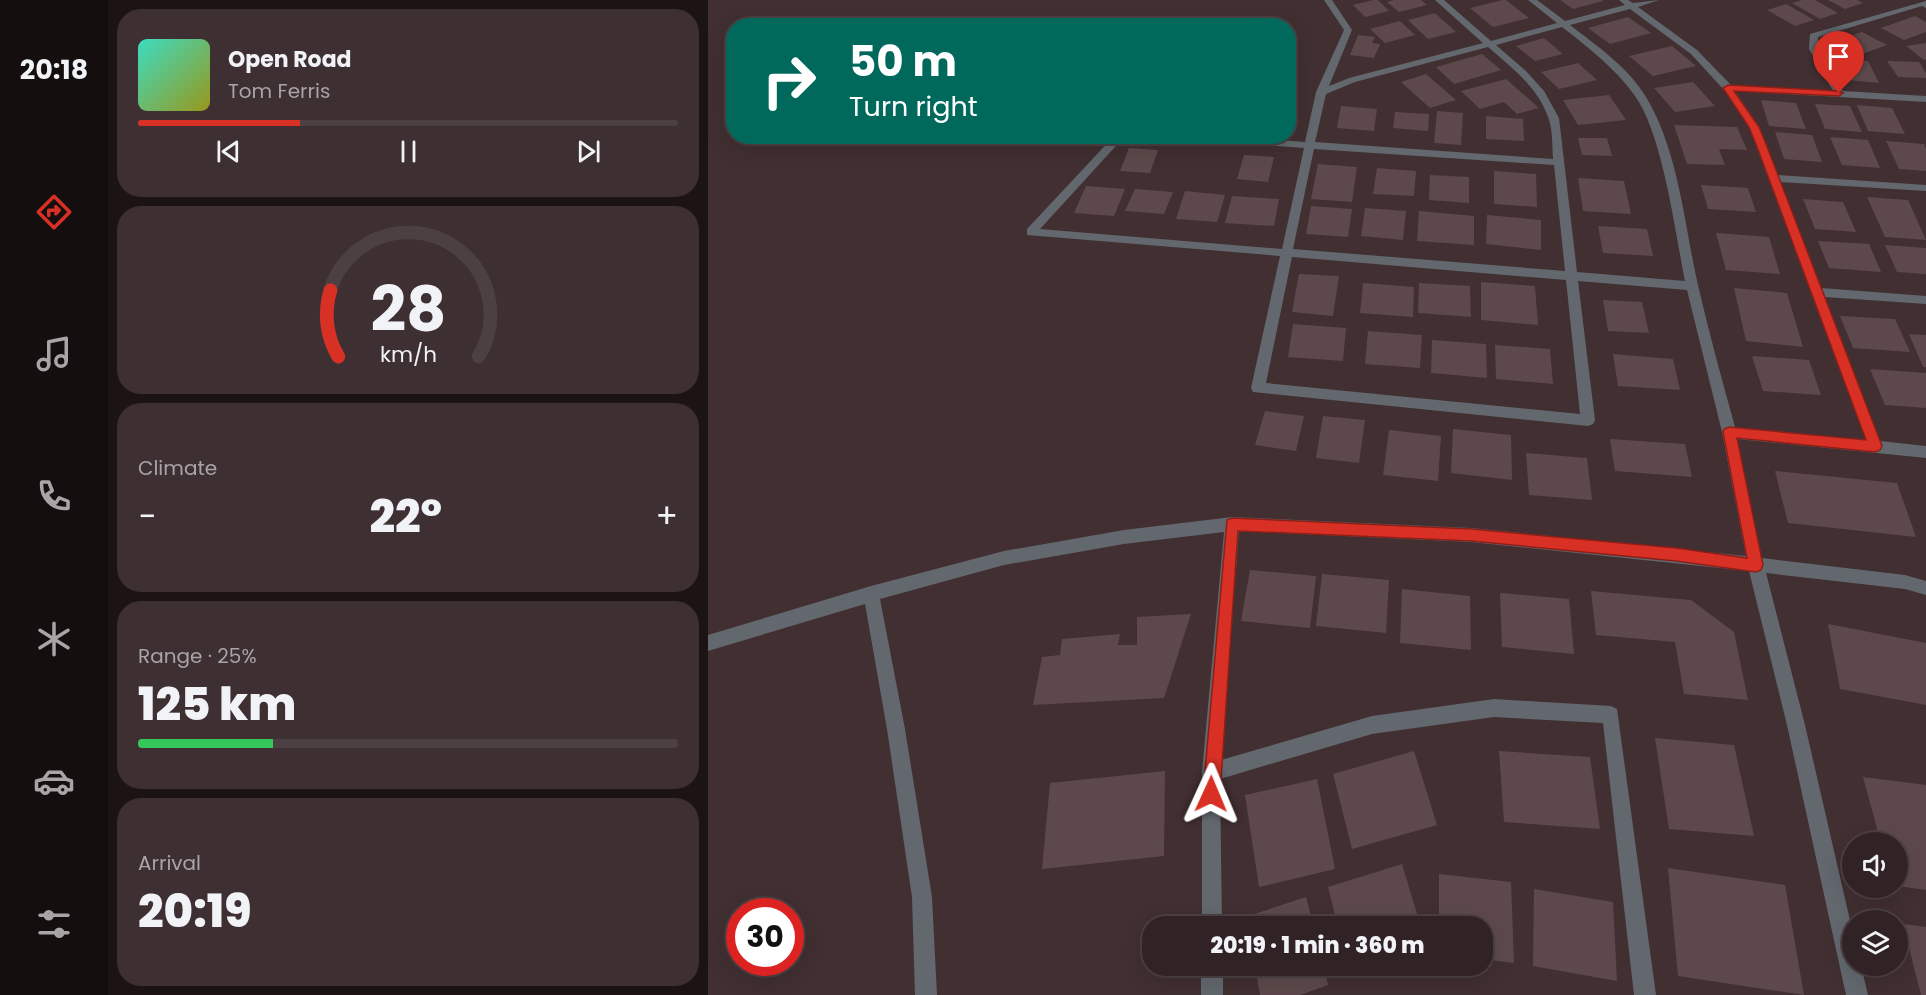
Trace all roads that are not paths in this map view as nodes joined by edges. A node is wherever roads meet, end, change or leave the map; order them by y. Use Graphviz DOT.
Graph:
graph roads {
  1 [pos="1328,0"];
  2 [pos="1438,0"];
  3 [pos="1532,0"];
  4 [pos="1623,0"];
  5 [pos="1655,0"];
  6 [pos="1926,5"];
  7 [pos="1631,6"];
  8 [pos="1562,24"];
  9 [pos="1489,43"];
  10 [pos="1728,88"];
  11 [pos="1321,92"];
  12 [pos="1839,93"];
  13 [pos="1926,99"];
  14 [pos="1113,144"];
  15 [pos="1283,144"];
  16 [pos="1310,146"];
  17 [pos="1557,162"];
  18 [pos="1775,178"];
  19 [pos="1926,188"];
  20 [pos="1285,252"];
  21 [pos="1572,276"];
  22 [pos="1692,286"];
  23 [pos="1817,292"];
  24 [pos="1926,300"];
  25 [pos="1729,432"];
  26 [pos="1875,446"];
  27 [pos="1926,452"];
  28 [pos="1232,524"];
  29 [pos="1756,565"];
  30 [pos="1926,588"];
  31 [pos="871,594"];
  32 [pos="708,643"];
  33 [pos="1211,772"];
  34 [pos="1212,916"];
  35 [pos="1212,976"];
  36 [pos="926,995"];
  37 [pos="1212,995"];
  38 [pos="1645,995"];
  39 [pos="1857,995"];
  1 -- 11 [label="street"];
  2 -- 9 [label="street"];
  3 -- 8 [label="street"];
  4 -- 7 [label="street"];
  5 -- 7 [label="street"];
  6 -- 12 [label="street"];
  7 -- 8 [label="street"];
  7 -- 10 [label="street"];
  8 -- 9 [label="street"];
  8 -- 22 [label="street"];
  9 -- 11 [label="street"];
  9 -- 17 [label="street"];
  10 -- 12 [label="street"];
  10 -- 18 [label="street"];
  11 -- 16 [label="street"];
  12 -- 13 [label="street"];
  14 -- 20 [label="street"];
  15 -- 16 [label="street"];
  16 -- 17 [label="street"];
  16 -- 20 [label="street"];
  17 -- 21 [label="street"];
  18 -- 19 [label="street"];
  18 -- 23 [label="street"];
  20 -- 21 [label="street"];
  20 -- 21 [label="street"];
  21 -- 22 [label="street"];
  22 -- 25 [label="street"];
  23 -- 24 [label="street"];
  23 -- 26 [label="street"];
  25 -- 26 [label="street"];
  25 -- 29 [label="street"];
  26 -- 27 [label="street"];
  28 -- 29 [label="street"];
  28 -- 31 [label="street"];
  28 -- 33 [label="street"];
  29 -- 30 [label="street"];
  29 -- 39 [label="street"];
  31 -- 32 [label="street"];
  31 -- 36 [label="street"];
  33 -- 34 [label="street"];
  33 -- 38 [label="street"];
  35 -- 37 [label="street"];
}
